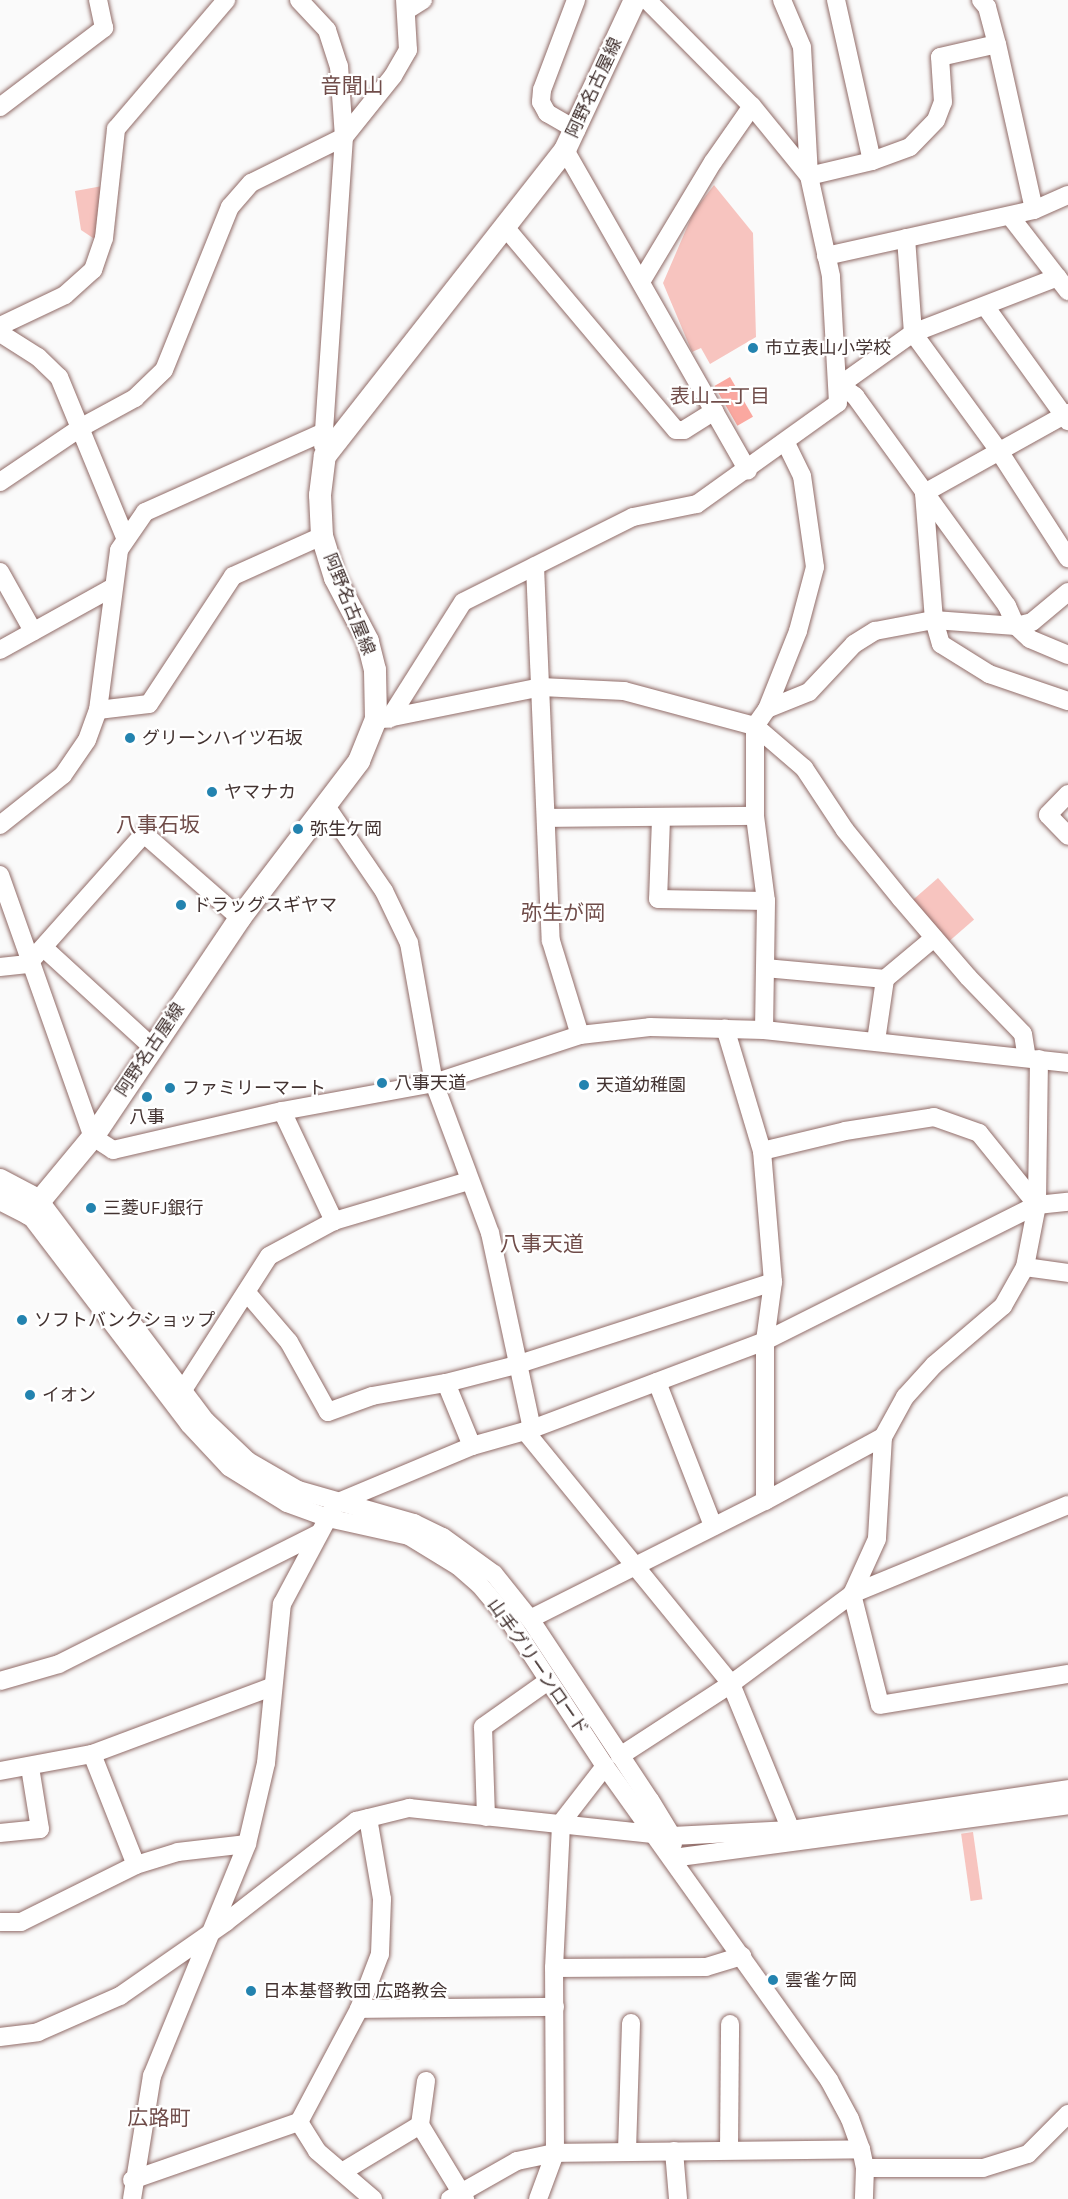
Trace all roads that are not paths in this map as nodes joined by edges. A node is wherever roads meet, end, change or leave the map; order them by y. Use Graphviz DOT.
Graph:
graph roads {
  1 [pos="99,0"];
  2 [pos="226,0"];
  3 [pos="299,0"];
  4 [pos="423,0"];
  5 [pos="576,0"];
  6 [pos="635,0"];
  7 [pos="648,0"];
  8 [pos="782,0"];
  9 [pos="836,0"];
  10 [pos="981,0"];
  11 [pos="406,5"];
  12 [pos="998,44"];
  13 [pos="752,106"];
  14 [pos="0,107"];
  15 [pos="577,130"];
  16 [pos="344,137"];
  17 [pos="565,150"];
  18 [pos="872,161"];
  19 [pos="808,176"];
  20 [pos="1068,195"];
  21 [pos="1034,210"];
  22 [pos="1010,216"];
  23 [pos="505,227"];
  24 [pos="906,238"];
  25 [pos="826,256"];
  26 [pos="642,280"];
  27 [pos="1063,284"];
  28 [pos="985,306"];
  29 [pos="0,326"];
  30 [pos="0,333"];
  31 [pos="913,333"];
  32 [pos="840,385"];
  33 [pos="715,411"];
  34 [pos="1067,416"];
  35 [pos="80,428"];
  36 [pos="322,433"];
  37 [pos="786,443"];
  38 [pos="999,452"];
  39 [pos="325,456"];
  40 [pos="748,471"];
  41 [pos="0,482"];
  42 [pos="924,493"];
  43 [pos="322,536"];
  44 [pos="125,537"];
  45 [pos="1068,558"];
  46 [pos="535,566"];
  47 [pos="0,572"];
  48 [pos="112,588"];
  49 [pos="1068,592"];
  50 [pos="934,620"];
  51 [pos="1016,626"];
  52 [pos="33,631"];
  53 [pos="0,650"];
  54 [pos="1068,655"];
  55 [pos="541,687"];
  56 [pos="1068,701"];
  57 [pos="767,709"];
  58 [pos="98,710"];
  59 [pos="382,719"];
  60 [pos="754,726"];
  61 [pos="1068,794"];
  62 [pos="326,807"];
  63 [pos="755,816"];
  64 [pos="548,818"];
  65 [pos="661,819"];
  66 [pos="0,825"];
  67 [pos="1068,836"];
  68 [pos="0,875"];
  69 [pos="765,901"];
  70 [pos="240,918"];
  71 [pos="934,938"];
  72 [pos="44,948"];
  73 [pos="28,964"];
  74 [pos="0,967"];
  75 [pos="765,968"];
  76 [pos="885,979"];
  77 [pos="725,1028"];
  78 [pos="764,1030"];
  79 [pos="580,1035"];
  80 [pos="876,1041"];
  81 [pos="151,1046"];
  82 [pos="1033,1058"];
  83 [pos="1068,1063"];
  84 [pos="434,1083"];
  85 [pos="282,1111"];
  86 [pos="93,1137"];
  87 [pos="762,1151"];
  88 [pos="0,1180"];
  89 [pos="468,1181"];
  90 [pos="0,1199"];
  91 [pos="1068,1202"];
  92 [pos="1037,1205"];
  93 [pos="34,1208"];
  94 [pos="334,1221"];
  95 [pos="1025,1267"];
  96 [pos="1068,1274"];
  97 [pos="773,1282"];
  98 [pos="248,1294"];
  99 [pos="765,1341"];
  100 [pos="516,1365"];
  101 [pos="657,1382"];
  102 [pos="446,1383"];
  103 [pos="183,1390"];
  104 [pos="529,1430"];
  105 [pos="883,1437"];
  106 [pos="472,1446"];
  107 [pos="765,1500"];
  108 [pos="1068,1505"];
  109 [pos="327,1518"];
  110 [pos="713,1526"];
  111 [pos="634,1565"];
  112 [pos="852,1594"];
  113 [pos="530,1619"];
  114 [pos="1068,1674"];
  115 [pos="0,1681"];
  116 [pos="548,1681"];
  117 [pos="732,1684"];
  118 [pos="271,1687"];
  119 [pos="92,1754"];
  120 [pos="613,1761"];
  121 [pos="30,1767"];
  122 [pos="0,1771"];
  123 [pos="1068,1789"];
  124 [pos="1068,1805"];
  125 [pos="486,1817"];
  126 [pos="368,1818"];
  127 [pos="561,1823"];
  128 [pos="791,1830"];
  129 [pos="0,1833"];
  130 [pos="664,1836"];
  131 [pos="247,1844"];
  132 [pos="674,1858"];
  133 [pos="136,1865"];
  134 [pos="0,1922"];
  135 [pos="208,1935"];
  136 [pos="742,1956"];
  137 [pos="554,1968"];
  138 [pos="555,2007"];
  139 [pos="359,2009"];
  140 [pos="632,2023"];
  141 [pos="730,2024"];
  142 [pos="0,2037"];
  143 [pos="426,2081"];
  144 [pos="1068,2115"];
  145 [pos="299,2122"];
  146 [pos="420,2125"];
  147 [pos="729,2149"];
  148 [pos="861,2149"];
  149 [pos="627,2151"];
  150 [pos="674,2151"];
  151 [pos="555,2153"];
  152 [pos="865,2168"];
  153 [pos="342,2172"];
  154 [pos="132,2180"];
  155 [pos="458,2196"];
  156 [pos="132,2199"];
  157 [pos="373,2199"];
  158 [pos="538,2199"];
  159 [pos="678,2199"];
  160 [pos="864,2199"];
  1 -- 14 [label="street"];
  2 -- 29 [label="street"];
  3 -- 16 [label="street"];
  4 -- 11 [label="street"];
  5 -- 15 [label="street"];
  6 -- 15 [label="main road, 阿野名古屋線"];
  7 -- 13 [label="street"];
  8 -- 19 [label="street"];
  9 -- 18 [label="street"];
  10 -- 12 [label="street"];
  11 -- 16 [label="street"];
  12 -- 18 [label="street"];
  12 -- 21 [label="street"];
  13 -- 19 [label="street"];
  13 -- 26 [label="street"];
  15 -- 17 [label="main road, 阿野名古屋線"];
  16 -- 35 [label="street"];
  16 -- 36 [label="street"];
  17 -- 23 [label="main road, 阿野名古屋線"];
  17 -- 26 [label="street"];
  18 -- 19 [label="street"];
  19 -- 25 [label="street"];
  20 -- 21 [label="street"];
  21 -- 22 [label="street"];
  22 -- 24 [label="street"];
  22 -- 27 [label="street"];
  23 -- 33 [label="street"];
  23 -- 39 [label="main road, 阿野名古屋線"];
  24 -- 25 [label="street"];
  24 -- 31 [label="street"];
  25 -- 32 [label="street"];
  26 -- 33 [label="street"];
  27 -- 28 [label="street"];
  28 -- 31 [label="street"];
  28 -- 34 [label="street"];
  30 -- 35 [label="street"];
  31 -- 32 [label="street"];
  31 -- 38 [label="street"];
  32 -- 37 [label="street"];
  32 -- 42 [label="street"];
  33 -- 40 [label="street"];
  34 -- 38 [label="street"];
  35 -- 41 [label="street"];
  35 -- 44 [label="street"];
  36 -- 39 [label="street"];
  36 -- 44 [label="street"];
  37 -- 40 [label="street"];
  37 -- 57 [label="street"];
  38 -- 42 [label="street"];
  38 -- 45 [label="street"];
  39 -- 43 [label="main road, 阿野名古屋線"];
  40 -- 46 [label="street"];
  42 -- 50 [label="street"];
  42 -- 51 [label="street"];
  43 -- 58 [label="street"];
  43 -- 59 [label="main road, 阿野名古屋線"];
  44 -- 48 [label="street"];
  46 -- 55 [label="street"];
  46 -- 59 [label="street"];
  47 -- 52 [label="street"];
  48 -- 52 [label="street"];
  48 -- 58 [label="street"];
  49 -- 51 [label="street"];
  50 -- 51 [label="street"];
  50 -- 56 [label="street"];
  50 -- 57 [label="street"];
  51 -- 54 [label="street"];
  52 -- 53 [label="street"];
  55 -- 59 [label="street"];
  55 -- 60 [label="street"];
  55 -- 64 [label="street"];
  57 -- 60 [label="street"];
  58 -- 66 [label="street"];
  59 -- 62 [label="main road, 阿野名古屋線"];
  60 -- 63 [label="street"];
  60 -- 71 [label="street"];
  61 -- 67 [label="street"];
  62 -- 70 [label="main road, 阿野名古屋線"];
  62 -- 84 [label="street"];
  63 -- 65 [label="street"];
  63 -- 69 [label="street"];
  64 -- 65 [label="street"];
  64 -- 79 [label="street"];
  65 -- 69 [label="street"];
  68 -- 73 [label="street"];
  69 -- 75 [label="street"];
  70 -- 72 [label="street"];
  70 -- 81 [label="main road, 阿野名古屋線"];
  71 -- 76 [label="street"];
  71 -- 82 [label="street"];
  72 -- 73 [label="street"];
  72 -- 81 [label="street"];
  73 -- 74 [label="street"];
  73 -- 86 [label="street"];
  75 -- 76 [label="street"];
  75 -- 78 [label="street"];
  76 -- 80 [label="street"];
  77 -- 78 [label="street"];
  77 -- 79 [label="street"];
  77 -- 87 [label="street"];
  78 -- 80 [label="street"];
  79 -- 84 [label="street"];
  80 -- 82 [label="street"];
  81 -- 86 [label="main road, 阿野名古屋線"];
  82 -- 83 [label="street"];
  82 -- 92 [label="street"];
  84 -- 85 [label="street"];
  84 -- 89 [label="street"];
  85 -- 86 [label="street"];
  85 -- 94 [label="street"];
  86 -- 93 [label="main road, 阿野名古屋線"];
  87 -- 92 [label="street"];
  87 -- 97 [label="street"];
  88 -- 93 [label="main road"];
  89 -- 94 [label="street"];
  89 -- 100 [label="street"];
  90 -- 93 [label="main road"];
  91 -- 92 [label="street"];
  92 -- 95 [label="street"];
  92 -- 99 [label="street"];
  93 -- 103 [label="street, 山手グリーンロード"];
  93 -- 109 [label="street, 山手グリーンロード"];
  94 -- 98 [label="street"];
  95 -- 96 [label="street"];
  95 -- 105 [label="street"];
  97 -- 99 [label="street"];
  97 -- 100 [label="street"];
  98 -- 102 [label="street"];
  98 -- 103 [label="street"];
  99 -- 101 [label="street"];
  99 -- 107 [label="street"];
  100 -- 102 [label="street"];
  100 -- 104 [label="street"];
  101 -- 104 [label="street"];
  101 -- 110 [label="street"];
  102 -- 106 [label="street"];
  103 -- 109 [label="street, 山手グリーンロード"];
  104 -- 106 [label="street"];
  104 -- 111 [label="street"];
  105 -- 107 [label="street"];
  105 -- 112 [label="street"];
  106 -- 109 [label="street"];
  107 -- 110 [label="street"];
  108 -- 112 [label="street"];
  109 -- 113 [label="street, 山手グリーンロード"];
  109 -- 115 [label="street"];
  109 -- 116 [label="street, 山手グリーンロード"];
  109 -- 118 [label="street"];
  110 -- 111 [label="street"];
  111 -- 113 [label="street"];
  111 -- 117 [label="street"];
  112 -- 114 [label="street"];
  112 -- 117 [label="street"];
  113 -- 120 [label="street, 山手グリーンロード"];
  116 -- 120 [label="street, 山手グリーンロード"];
  116 -- 125 [label="street"];
  117 -- 120 [label="street"];
  117 -- 128 [label="street"];
  118 -- 119 [label="street"];
  118 -- 131 [label="street"];
  119 -- 121 [label="street"];
  119 -- 133 [label="street"];
  120 -- 127 [label="street"];
  120 -- 130 [label="street, 山手グリーンロード"];
  121 -- 122 [label="street"];
  121 -- 129 [label="street"];
  123 -- 128 [label="street"];
  124 -- 132 [label="street"];
  125 -- 126 [label="street"];
  125 -- 127 [label="street"];
  126 -- 135 [label="street"];
  126 -- 139 [label="street"];
  127 -- 130 [label="street"];
  127 -- 137 [label="street"];
  128 -- 130 [label="street"];
  130 -- 132 [label="street, 山手グリーンロード"];
  131 -- 133 [label="street"];
  131 -- 135 [label="street"];
  132 -- 136 [label="street, 山手グリーンロード"];
  133 -- 134 [label="street"];
  135 -- 142 [label="street"];
  135 -- 154 [label="street"];
  136 -- 137 [label="street"];
  136 -- 148 [label="street, 山手グリーンロード"];
  137 -- 138 [label="street"];
  138 -- 139 [label="street"];
  138 -- 151 [label="street"];
  139 -- 145 [label="street"];
  140 -- 149 [label="street"];
  141 -- 147 [label="street"];
  143 -- 146 [label="street"];
  144 -- 152 [label="street"];
  145 -- 153 [label="street"];
  145 -- 154 [label="street"];
  146 -- 153 [label="street"];
  146 -- 155 [label="street"];
  147 -- 148 [label="street"];
  147 -- 150 [label="street"];
  148 -- 152 [label="street, 山手グリーンロード"];
  149 -- 150 [label="street"];
  149 -- 151 [label="street"];
  150 -- 159 [label="street"];
  151 -- 155 [label="street"];
  151 -- 158 [label="street"];
  152 -- 160 [label="street, 山手グリーンロード"];
  153 -- 157 [label="street"];
  154 -- 156 [label="street"];
}
